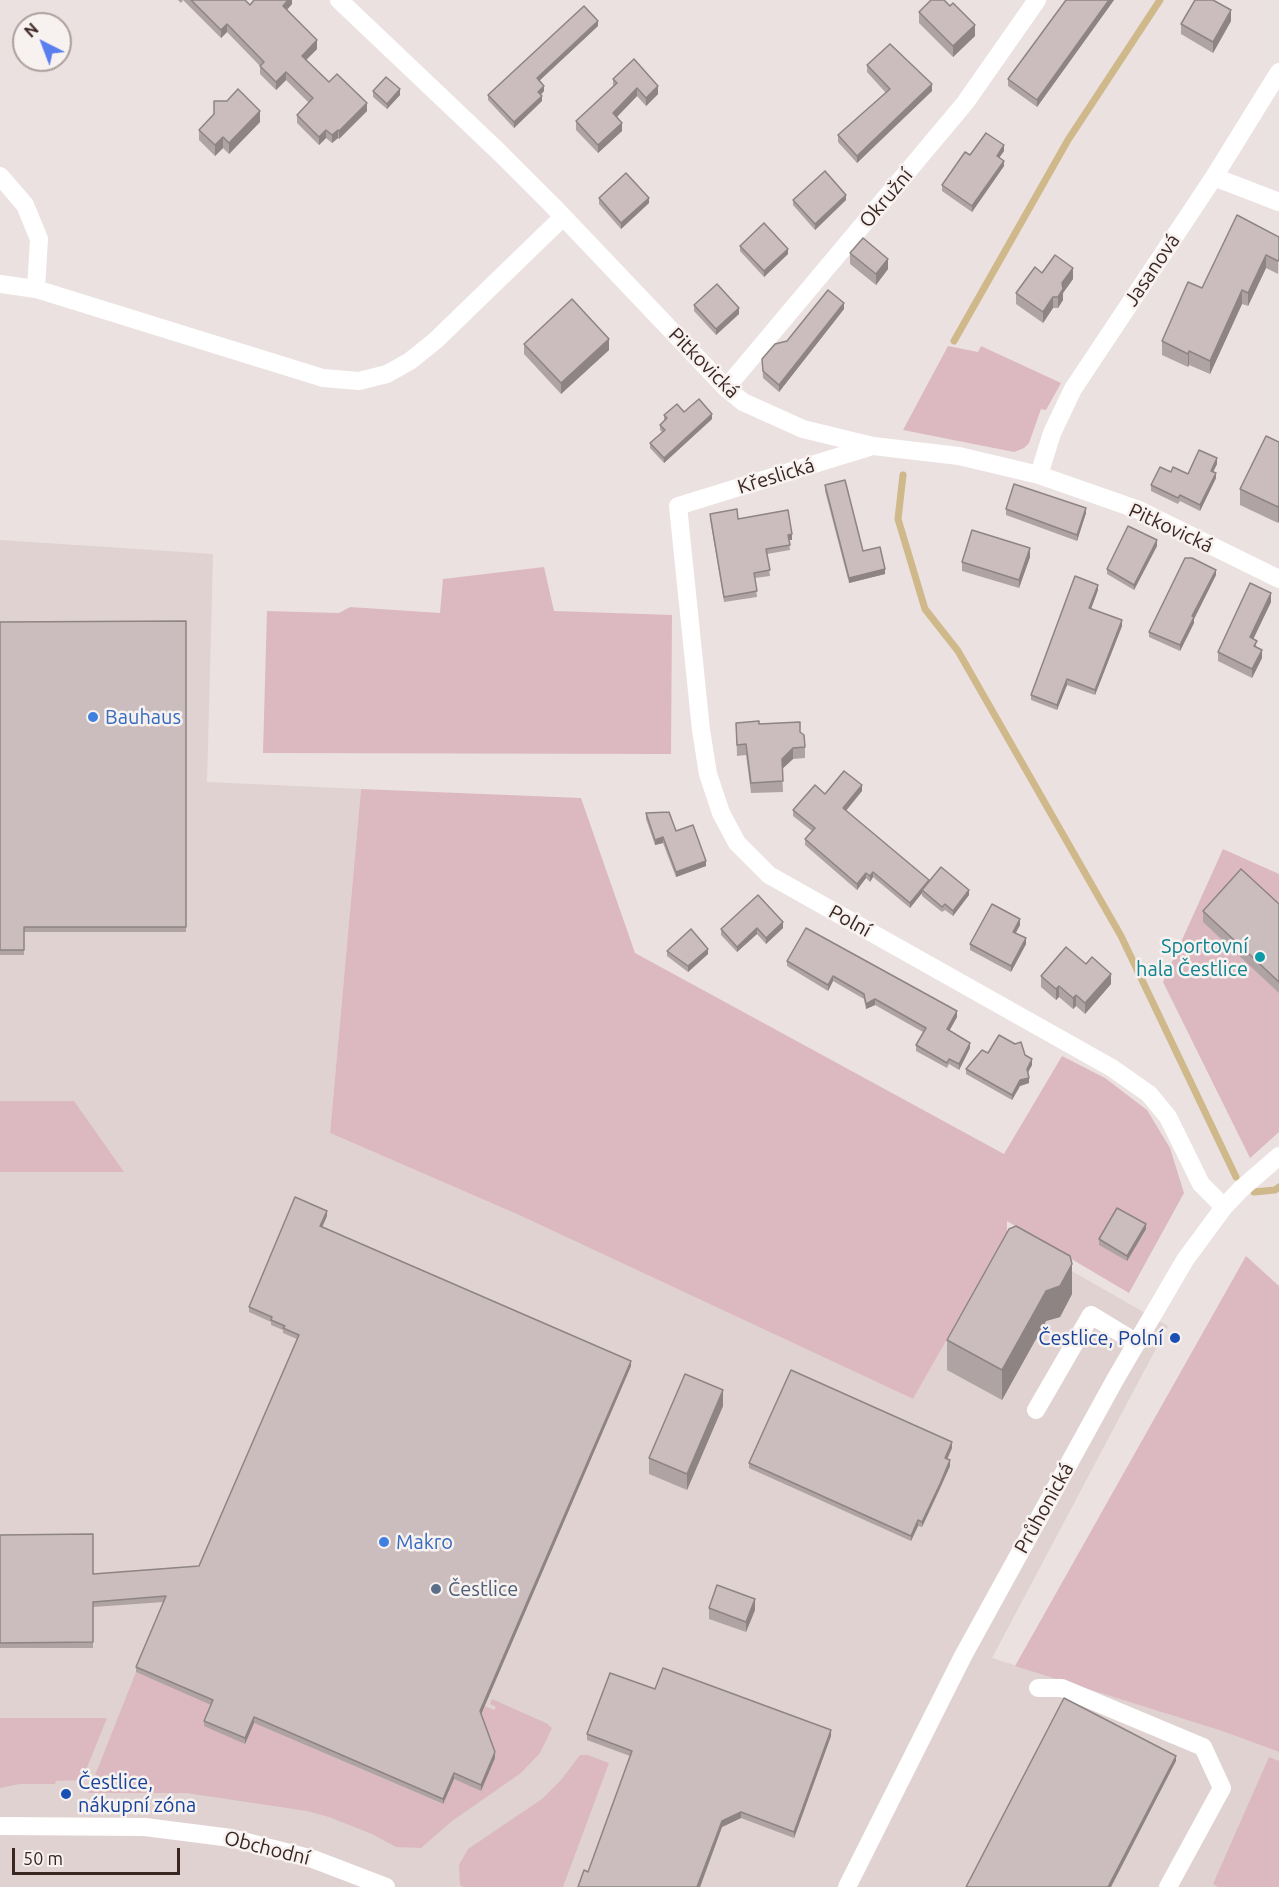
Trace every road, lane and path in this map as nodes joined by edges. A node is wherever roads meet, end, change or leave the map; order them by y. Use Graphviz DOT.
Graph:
graph roads {
  1 [pos="339,0"];
  2 [pos="1036,0"];
  3 [pos="1279,72"];
  4 [pos="0,176"];
  5 [pos="1214,177"];
  6 [pos="1279,202"];
  7 [pos="563,217"];
  8 [pos="0,284"];
  9 [pos="36,289"];
  10 [pos="726,388"];
  11 [pos="873,446"];
  12 [pos="1039,475"];
  13 [pos="678,506"];
  14 [pos="1279,579"];
  15 [pos="1279,1156"];
  16 [pos="1224,1208"];
  17 [pos="1137,1343"];
  18 [pos="1036,1410"];
  19 [pos="1038,1688"];
  20 [pos="0,1826"];
  21 [pos="386,1887"];
  22 [pos="847,1887"];
  23 [pos="1168,1887"];
  1 -- 7 [label="street, Pitkovická"];
  2 -- 10 [label="street, Okružní"];
  3 -- 5 [label="street, Jasanová"];
  4 -- 9 [label="street"];
  5 -- 6 [label="street"];
  5 -- 12 [label="street, Jasanová"];
  7 -- 9 [label="street"];
  7 -- 10 [label="street, Pitkovická"];
  8 -- 9 [label="street"];
  10 -- 11 [label="street, Pitkovická"];
  11 -- 12 [label="street, Pitkovická"];
  11 -- 13 [label="street, Křeslická"];
  12 -- 14 [label="street, Pitkovická"];
  13 -- 16 [label="street, Polní"];
  15 -- 16 [label="street, Průhonická"];
  16 -- 17 [label="street, Průhonická"];
  17 -- 18 [label="street"];
  17 -- 22 [label="street, Průhonická"];
  19 -- 23 [label="street"];
  20 -- 21 [label="street, Obchodní"];
}
